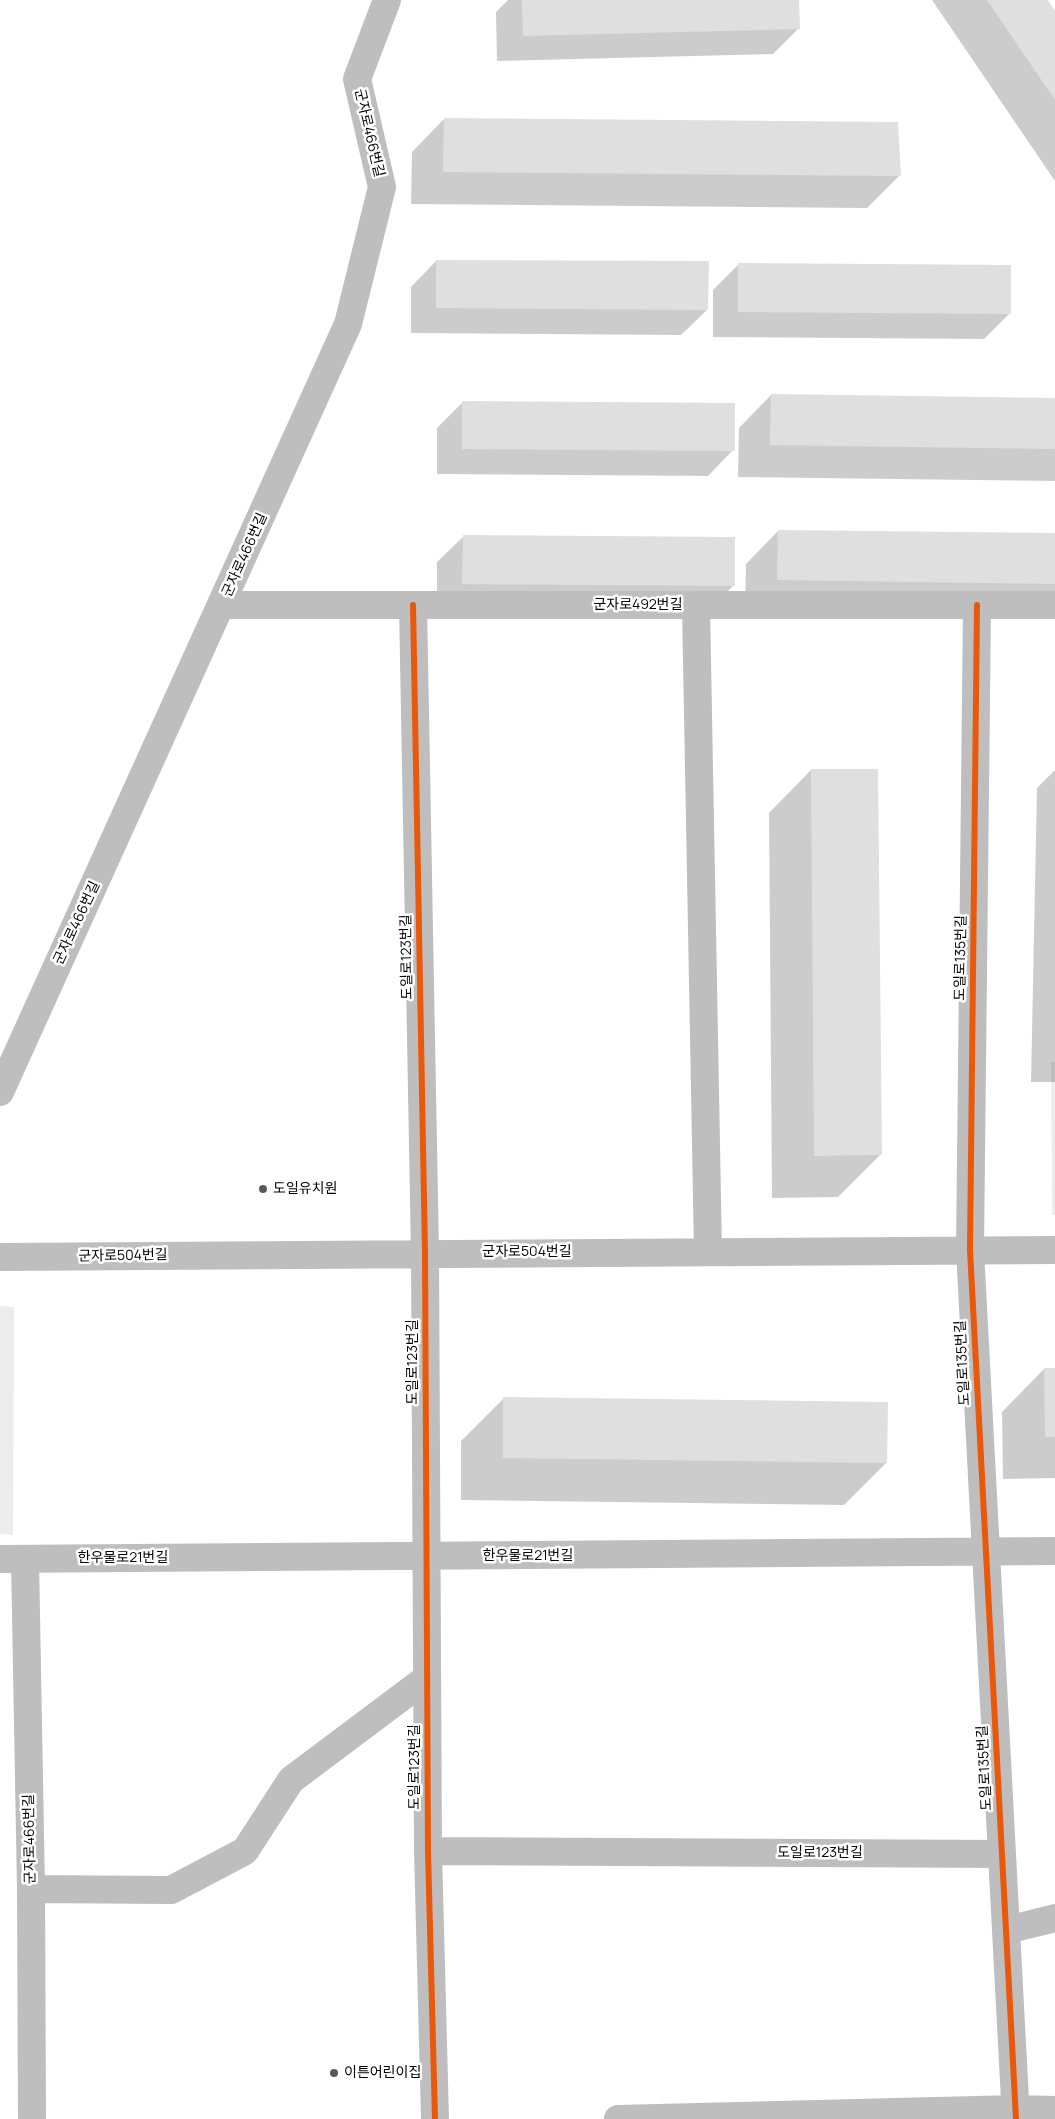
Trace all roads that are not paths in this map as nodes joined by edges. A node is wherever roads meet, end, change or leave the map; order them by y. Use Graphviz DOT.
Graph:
graph roads {
  1 [pos="387,0"];
  2 [pos="222,605"];
  3 [pos="413,605"];
  4 [pos="977,605"];
  5 [pos="1055,605"];
  6 [pos="696,606"];
  7 [pos="0,1092"];
  8 [pos="970,1250"];
  9 [pos="1055,1250"];
  10 [pos="708,1252"];
  11 [pos="425,1253"];
  12 [pos="0,1257"];
  13 [pos="1055,1551"];
  14 [pos="986,1553"];
  15 [pos="426,1557"];
  16 [pos="12,1559"];
  17 [pos="427,1678"];
  18 [pos="428,1851"];
  19 [pos="1002,1854"];
  20 [pos="31,1889"];
  21 [pos="1055,1918"];
  22 [pos="1006,1930"];
  23 [pos="1055,2110"];
  24 [pos="1016,2114"];
  25 [pos="32,2119"];
  26 [pos="435,2119"];
  27 [pos="618,2119"];
  1 -- 2 [label="street, 군자로466번길"];
  2 -- 3 [label="street, 군자로492번길"];
  2 -- 7 [label="street, 군자로466번길"];
  3 -- 6 [label="street, 군자로492번길"];
  3 -- 11 [label="street, 도일로123번길"];
  4 -- 5 [label="street, 군자로492번길"];
  4 -- 6 [label="street, 군자로492번길"];
  4 -- 8 [label="street, 도일로135번길"];
  6 -- 10 [label="street"];
  8 -- 9 [label="street, 군자로504번길"];
  8 -- 10 [label="street, 군자로504번길"];
  8 -- 14 [label="street, 도일로135번길"];
  10 -- 11 [label="street, 군자로504번길"];
  11 -- 12 [label="street, 군자로504번길"];
  11 -- 15 [label="street, 도일로123번길"];
  13 -- 14 [label="street, 한우물로21번길"];
  14 -- 15 [label="street, 한우물로21번길"];
  14 -- 19 [label="street, 도일로135번길"];
  15 -- 16 [label="street, 한우물로21번길"];
  15 -- 17 [label="street, 도일로123번길"];
  16 -- 20 [label="street, 군자로466번길"];
  17 -- 18 [label="street, 도일로123번길"];
  17 -- 20 [label="street"];
  18 -- 19 [label="street, 도일로123번길"];
  18 -- 26 [label="street, 도일로123번길"];
  19 -- 22 [label="street, 도일로135번길"];
  20 -- 25 [label="street, 군자로466번길"];
  21 -- 22 [label="street"];
  22 -- 24 [label="street, 도일로135번길"];
  23 -- 24 [label="street"];
  24 -- 27 [label="street"];
}
